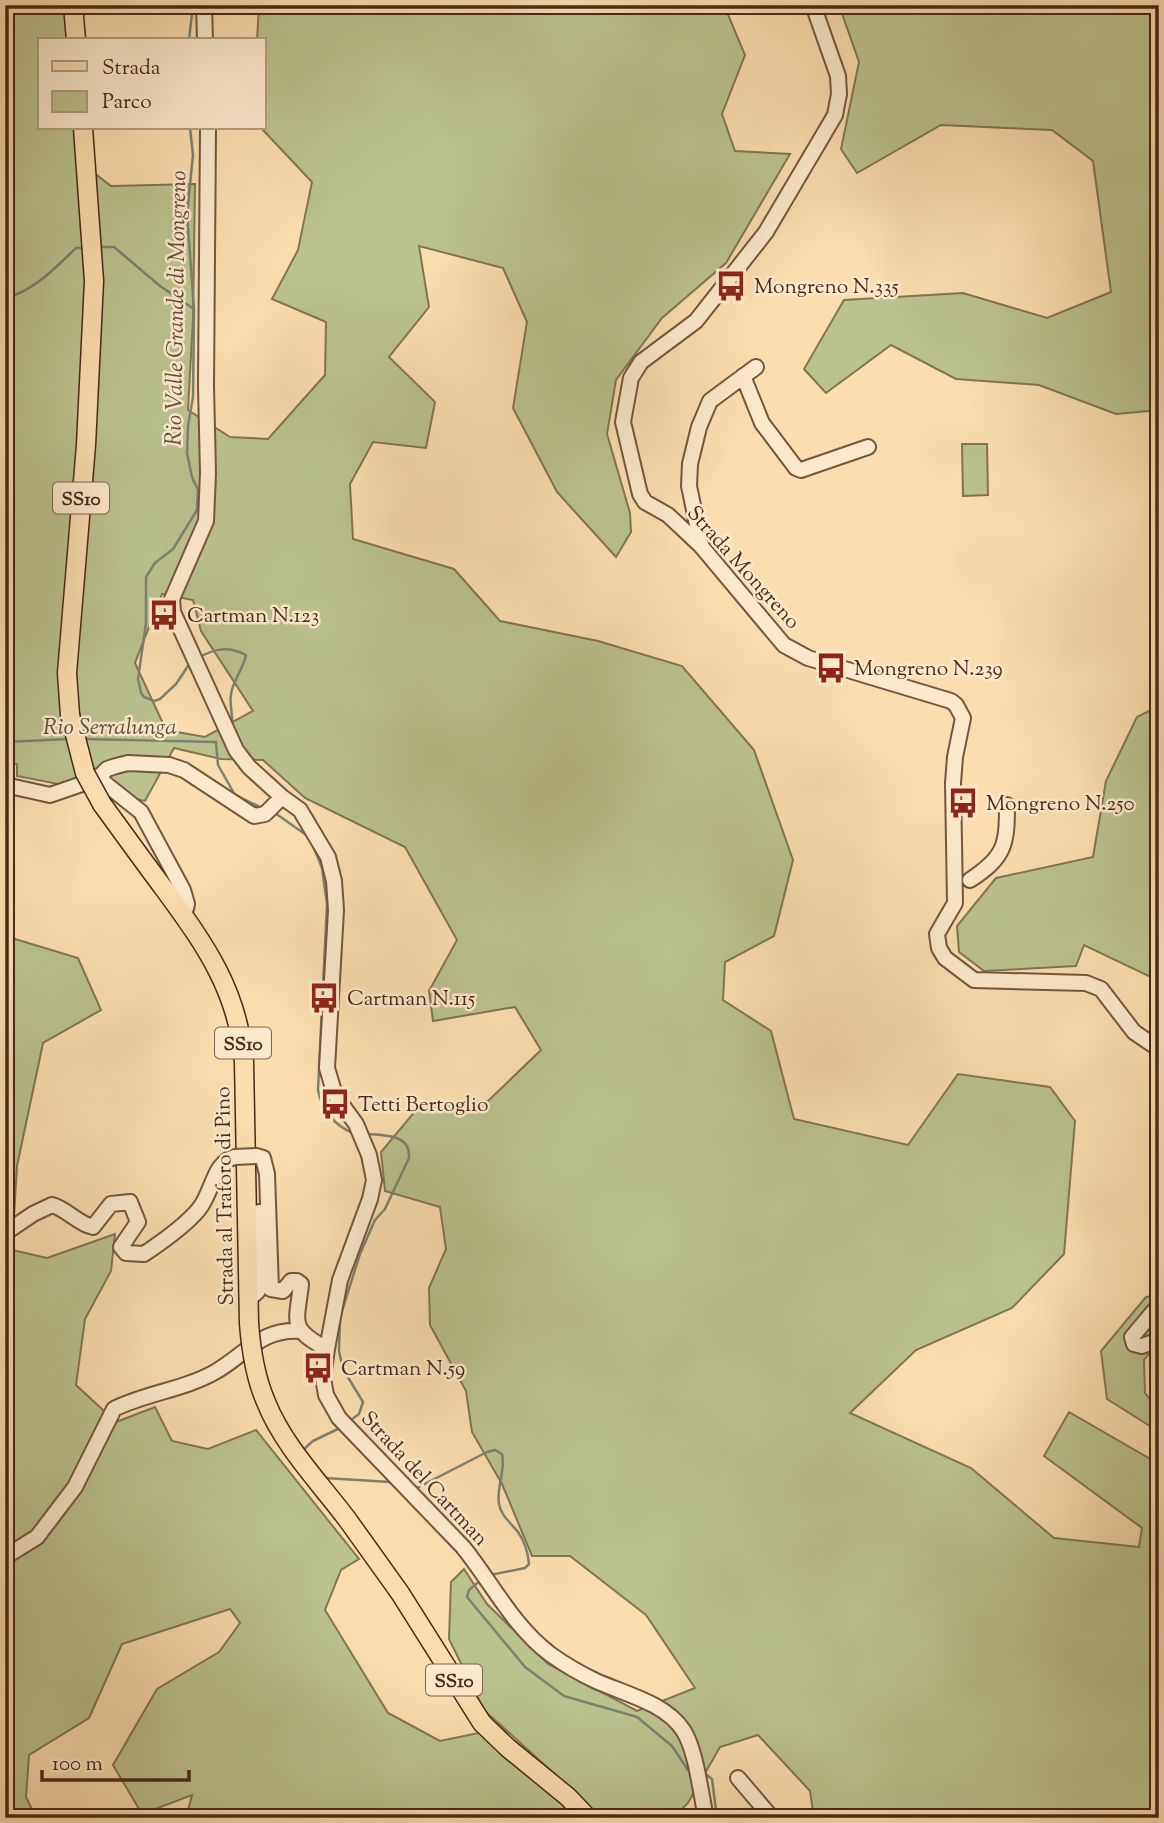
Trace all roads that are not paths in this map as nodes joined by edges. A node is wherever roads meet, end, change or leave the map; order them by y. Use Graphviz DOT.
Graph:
graph roads {
  1 [pos="73,5"];
  2 [pos="204,5"];
  3 [pos="814,5"];
  4 [pos="76,38"];
  5 [pos="205,38"];
  6 [pos="83,130"];
  7 [pos="208,130"];
  8 [pos="756,367"];
  9 [pos="743,376"];
  10 [pos="868,447"];
  11 [pos="701,546"];
  12 [pos="101,775"];
  13 [pos="5,785"];
  14 [pos="273,805"];
  15 [pos="1007,805"];
  16 [pos="955,892"];
  17 [pos="184,916"];
  18 [pos="1159,1049"];
  19 [pos="267,1174"];
  20 [pos="5,1233"];
  21 [pos="248,1300"];
  22 [pos="1159,1305"];
  23 [pos="301,1331"];
  24 [pos="1159,1340"];
  25 [pos="327,1349"];
  26 [pos="5,1557"];
  27 [pos="738,1778"];
  28 [pos="588,1818"];
  29 [pos="706,1818"];
  30 [pos="772,1818"];
  1 -- 4 [label="main road"];
  2 -- 5 [label="street"];
  3 -- 11 [label="street, Strada Mongreno"];
  6 -- 17 [label="main road, Strada al Traforo di Pino / SS10, bridge"];
  7 -- 14 [label="street, Strada del Cartman"];
  8 -- 9 [label="street"];
  9 -- 10 [label="street"];
  9 -- 11 [label="street"];
  11 -- 16 [label="street, Strada Mongreno"];
  12 -- 13 [label="street, Strada del Cartman"];
  12 -- 14 [label="street, Strada del Cartman"];
  12 -- 17 [label="street"];
  14 -- 25 [label="street, Strada del Cartman"];
  15 -- 16 [label="street"];
  16 -- 18 [label="street, Strada Mongreno"];
  17 -- 21 [label="main road, Strada al Traforo di Pino / SS10"];
  19 -- 20 [label="street, bridge"];
  19 -- 21 [label="street"];
  19 -- 23 [label="street"];
  21 -- 28 [label="main road, Strada al Traforo di Pino / SS10, bridge"];
  22 -- 24 [label="street"];
  23 -- 25 [label="street"];
  23 -- 26 [label="street"];
  25 -- 29 [label="street, Strada del Cartman"];
  27 -- 30 [label="street"];
}
